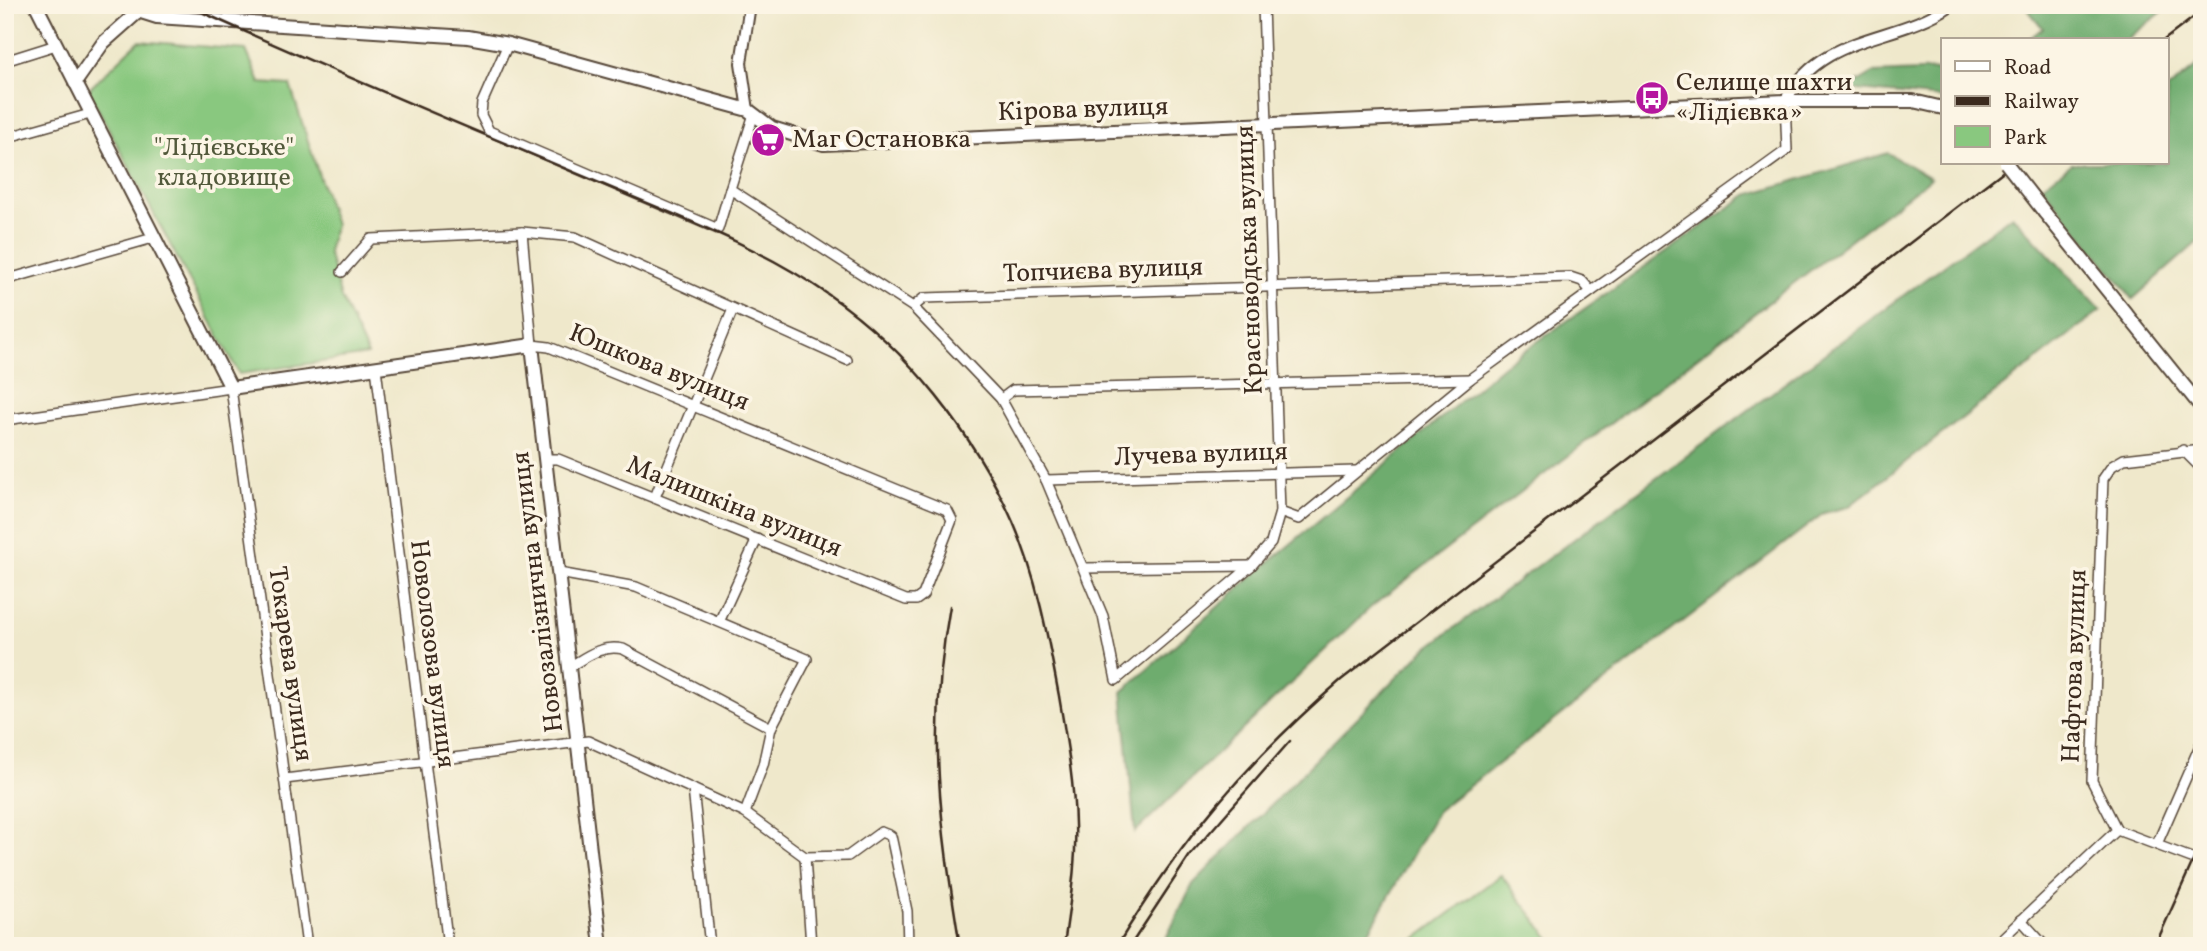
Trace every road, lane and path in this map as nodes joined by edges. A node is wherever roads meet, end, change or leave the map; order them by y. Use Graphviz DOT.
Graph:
graph roads {
  1 [pos="36,5"];
  2 [pos="119,5"];
  3 [pos="750,5"];
  4 [pos="1263,5"];
  5 [pos="1951,5"];
  6 [pos="138,12"];
  7 [pos="508,44"];
  8 [pos="56,45"];
  9 [pos="5,61"];
  10 [pos="75,83"];
  11 [pos="1785,101"];
  12 [pos="1941,108"];
  13 [pos="751,112"];
  14 [pos="90,114"];
  15 [pos="1266,125"];
  16 [pos="5,138"];
  17 [pos="2007,164"];
  18 [pos="730,189"];
  19 [pos="522,232"];
  20 [pos="153,238"];
  21 [pos="342,272"];
  22 [pos="5,280"];
  23 [pos="1273,287"];
  24 [pos="1590,290"];
  25 [pos="913,307"];
  26 [pos="733,309"];
  27 [pos="532,345"];
  28 [pos="847,360"];
  29 [pos="376,368"];
  30 [pos="1470,379"];
  31 [pos="1276,384"];
  32 [pos="232,388"];
  33 [pos="1001,399"];
  34 [pos="693,406"];
  35 [pos="2202,408"];
  36 [pos="5,420"];
  37 [pos="2183,450"];
  38 [pos="2202,450"];
  39 [pos="546,459"];
  40 [pos="2202,469"];
  41 [pos="1356,471"];
  42 [pos="1279,473"];
  43 [pos="1046,480"];
  44 [pos="655,497"];
  45 [pos="1280,512"];
  46 [pos="757,539"];
  47 [pos="1251,566"];
  48 [pos="1084,568"];
  49 [pos="559,573"];
  50 [pos="906,600"];
  51 [pos="720,620"];
  52 [pos="569,667"];
  53 [pos="771,728"];
  54 [pos="579,740"];
  55 [pos="2202,741"];
  56 [pos="424,760"];
  57 [pos="285,779"];
  58 [pos="693,789"];
  59 [pos="745,813"];
  60 [pos="2117,830"];
  61 [pos="2157,844"];
  62 [pos="805,858"];
  63 [pos="2202,862"];
  64 [pos="2021,920"];
  65 [pos="307,946"];
  66 [pos="448,946"];
  67 [pos="601,946"];
  68 [pos="710,946"];
  69 [pos="811,946"];
  70 [pos="908,946"];
  71 [pos="1994,946"];
  72 [pos="2045,946"];
  1 -- 8 [label="main road"];
  2 -- 6 [label="main road, Кірова вулиця"];
  3 -- 13 [label="street"];
  4 -- 15 [label="street, Красноводська вулиця"];
  5 -- 11 [label="street"];
  6 -- 7 [label="main road, Кірова вулиця"];
  6 -- 10 [label="main road"];
  7 -- 13 [label="main road, Кірова вулиця"];
  7 -- 18 [label="street"];
  8 -- 9 [label="street"];
  8 -- 10 [label="main road"];
  10 -- 14 [label="main road"];
  11 -- 12 [label="main road, Кірова вулиця"];
  11 -- 15 [label="main road, Кірова вулиця"];
  11 -- 24 [label="street"];
  13 -- 15 [label="main road, Кірова вулиця"];
  13 -- 18 [label="street"];
  14 -- 16 [label="street"];
  14 -- 20 [label="main road"];
  15 -- 23 [label="street, Красноводська вулиця"];
  17 -- 35 [label="main road, bridge"];
  18 -- 25 [label="street"];
  19 -- 21 [label="street"];
  19 -- 26 [label="street"];
  19 -- 27 [label="street, Новозалізнична вулиця"];
  20 -- 22 [label="street"];
  20 -- 32 [label="main road"];
  23 -- 24 [label="street, Топчиєва вулиця"];
  23 -- 25 [label="street, Топчиєва вулиця"];
  23 -- 31 [label="street, Красноводська вулиця"];
  24 -- 30 [label="street"];
  25 -- 33 [label="street"];
  26 -- 28 [label="street"];
  26 -- 34 [label="street"];
  27 -- 29 [label="main road, Юшкова вулиця"];
  27 -- 34 [label="street, Юшкова вулиця"];
  27 -- 39 [label="main road, Новозалізнична вулиця"];
  29 -- 32 [label="main road, Юшкова вулиця"];
  29 -- 56 [label="street, Новолозова вулиця"];
  30 -- 31 [label="street"];
  30 -- 41 [label="street"];
  31 -- 33 [label="street"];
  31 -- 42 [label="street, Красноводська вулиця"];
  32 -- 36 [label="street"];
  32 -- 57 [label="street, Токарева вулиця"];
  33 -- 43 [label="street"];
  34 -- 44 [label="street"];
  34 -- 50 [label="street, Юшкова вулиця"];
  37 -- 38 [label="street, Нафтова вулиця"];
  37 -- 40 [label="street"];
  37 -- 60 [label="street, Нафтова вулиця"];
  39 -- 44 [label="street, Малишкіна вулиця"];
  39 -- 49 [label="main road, Новозалізнична вулиця"];
  41 -- 42 [label="street, Лучева вулиця"];
  41 -- 45 [label="street"];
  42 -- 43 [label="street, Лучева вулиця"];
  42 -- 45 [label="street, Красноводська вулиця"];
  43 -- 48 [label="street"];
  44 -- 46 [label="street, Малишкіна вулиця"];
  45 -- 47 [label="street, Красноводська вулиця"];
  46 -- 50 [label="street, Малишкіна вулиця"];
  46 -- 51 [label="street"];
  47 -- 48 [label="street"];
  47 -- 48 [label="street, Красноводська вулиця"];
  49 -- 51 [label="street"];
  49 -- 52 [label="main road, Новозалізнична вулиця"];
  51 -- 53 [label="street"];
  52 -- 53 [label="street"];
  52 -- 54 [label="main road, Новозалізнична вулиця"];
  53 -- 59 [label="street"];
  54 -- 56 [label="street"];
  54 -- 58 [label="street"];
  54 -- 67 [label="main road, Новозалізнична вулиця"];
  55 -- 61 [label="street"];
  56 -- 57 [label="street"];
  56 -- 66 [label="street, Новолозова вулиця"];
  57 -- 65 [label="street, Токарева вулиця"];
  58 -- 59 [label="street"];
  58 -- 68 [label="street"];
  59 -- 62 [label="street"];
  60 -- 61 [label="street"];
  60 -- 64 [label="street"];
  61 -- 63 [label="street"];
  62 -- 69 [label="street"];
  62 -- 70 [label="street"];
  64 -- 71 [label="street"];
  64 -- 72 [label="street"];
}
